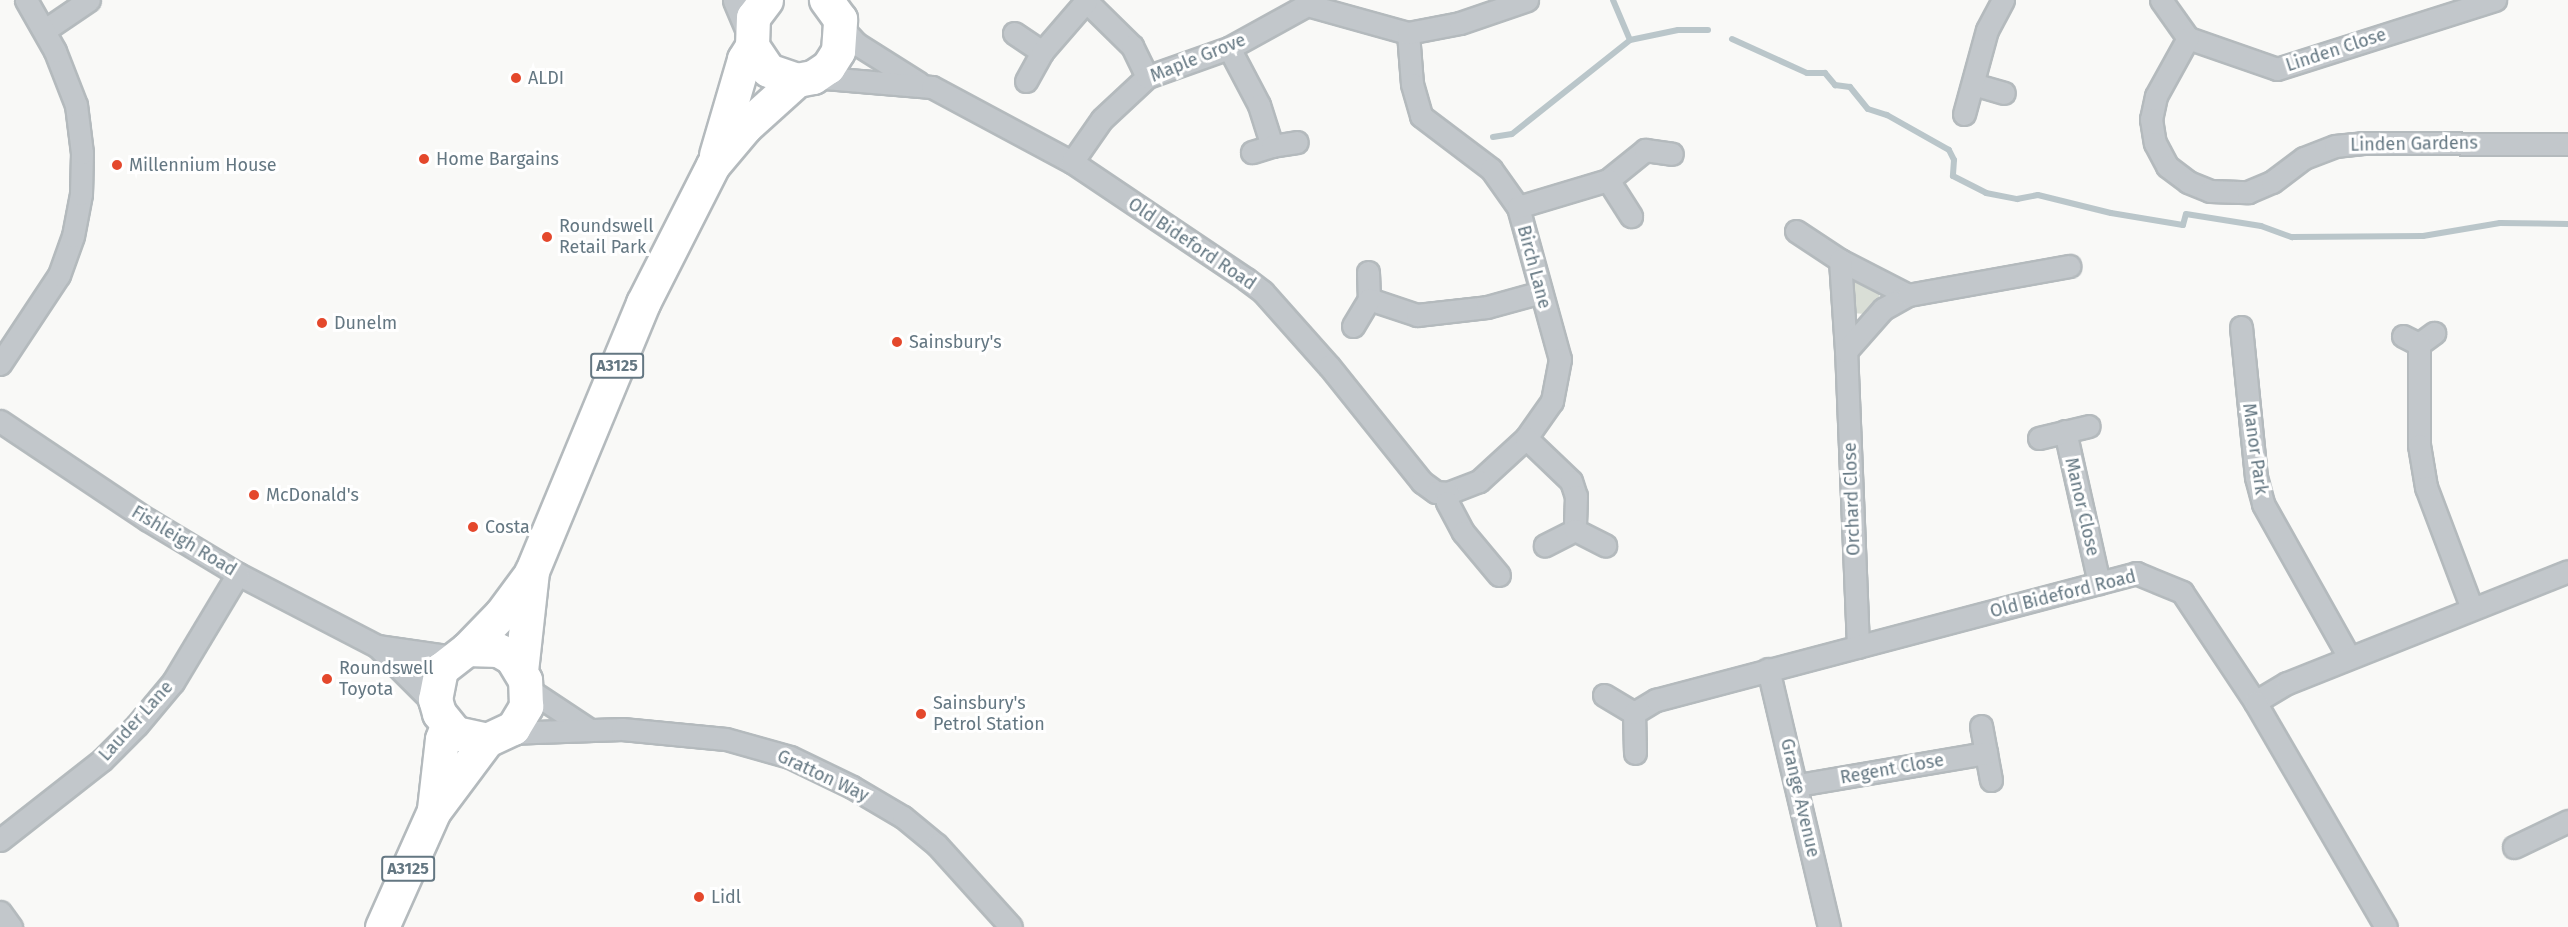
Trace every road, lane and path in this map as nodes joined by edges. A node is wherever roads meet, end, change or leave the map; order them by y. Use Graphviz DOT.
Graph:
graph roads {
  1 [pos="26,0"];
  2 [pos="88,0"];
  3 [pos="737,0"];
  4 [pos="766,0"];
  5 [pos="1085,0"];
  6 [pos="1527,0"];
  7 [pos="2003,0"];
  8 [pos="2161,0"];
  9 [pos="2495,0"];
  10 [pos="1307,3"];
  11 [pos="838,12"];
  12 [pos="45,30"];
  13 [pos="1014,33"];
  14 [pos="1408,33"];
  15 [pos="2188,38"];
  16 [pos="751,39"];
  17 [pos="1229,48"];
  18 [pos="1042,52"];
  19 [pos="1147,77"];
  20 [pos="805,78"];
  21 [pos="1026,81"];
  22 [pos="919,84"];
  23 [pos="1973,84"];
  24 [pos="2004,93"];
  25 [pos="1964,114"];
  26 [pos="1297,142"];
  27 [pos="2568,144"];
  28 [pos="1272,146"];
  29 [pos="1252,152"];
  30 [pos="1672,153"];
  31 [pos="1072,162"];
  32 [pos="713,165"];
  33 [pos="1608,180"];
  34 [pos="1518,207"];
  35 [pos="1631,216"];
  36 [pos="1796,231"];
  37 [pos="1840,260"];
  38 [pos="2069,266"];
  39 [pos="1368,272"];
  40 [pos="1541,292"];
  41 [pos="1908,295"];
  42 [pos="1369,299"];
  43 [pos="1353,326"];
  44 [pos="2241,327"];
  45 [pos="2418,338"];
  46 [pos="1846,351"];
  47 [pos="0,364"];
  48 [pos="0,421"];
  49 [pos="2089,426"];
  50 [pos="2065,432"];
  51 [pos="1526,438"];
  52 [pos="2039,438"];
  53 [pos="1448,493"];
  54 [pos="1575,530"];
  55 [pos="1545,545"];
  56 [pos="1605,545"];
  57 [pos="2568,571"];
  58 [pos="532,572"];
  59 [pos="238,574"];
  60 [pos="1499,574"];
  61 [pos="2099,583"];
  62 [pos="2472,609"];
  63 [pos="377,646"];
  64 [pos="1858,646"];
  65 [pos="460,653"];
  66 [pos="2349,657"];
  67 [pos="1768,669"];
  68 [pos="524,680"];
  69 [pos="1604,695"];
  70 [pos="2255,702"];
  71 [pos="1634,713"];
  72 [pos="442,716"];
  73 [pos="1981,726"];
  74 [pos="587,728"];
  75 [pos="497,736"];
  76 [pos="1635,753"];
  77 [pos="1986,753"];
  78 [pos="1991,780"];
  79 [pos="1798,785"];
  80 [pos="434,811"];
  81 [pos="2568,821"];
  82 [pos="0,840"];
  83 [pos="2514,847"];
  84 [pos="0,912"];
  85 [pos="11,927"];
  86 [pos="382,927"];
  87 [pos="1011,927"];
  88 [pos="1829,927"];
  89 [pos="2386,927"];
  1 -- 12 [label="street"];
  2 -- 12 [label="street"];
  3 -- 16 [label="street"];
  4 -- 16 [label="main road, A3125"];
  5 -- 18 [label="street"];
  5 -- 19 [label="street"];
  6 -- 14 [label="street, Maple Grove"];
  7 -- 23 [label="street"];
  8 -- 15 [label="street"];
  9 -- 15 [label="street, Linden Close"];
  10 -- 14 [label="street, Maple Grove"];
  10 -- 17 [label="street, Maple Grove"];
  11 -- 20 [label="main road, A3125"];
  11 -- 22 [label="street, Old Bideford Road"];
  12 -- 47 [label="street"];
  13 -- 18 [label="street"];
  14 -- 34 [label="street, Birch Lane"];
  15 -- 27 [label="street, Linden Gardens"];
  16 -- 20 [label="main road"];
  16 -- 32 [label="main road, A3125"];
  17 -- 19 [label="street, Maple Grove"];
  17 -- 28 [label="street"];
  18 -- 21 [label="street"];
  19 -- 31 [label="street, Maple Grove"];
  20 -- 22 [label="street, Old Bideford Road"];
  20 -- 32 [label="main road, A3125"];
  22 -- 31 [label="street, Old Bideford Road"];
  23 -- 24 [label="street"];
  23 -- 25 [label="street"];
  26 -- 28 [label="street"];
  28 -- 29 [label="street"];
  30 -- 33 [label="street"];
  31 -- 53 [label="street, Old Bideford Road"];
  32 -- 58 [label="main road, A3125"];
  33 -- 34 [label="street"];
  33 -- 35 [label="street"];
  34 -- 40 [label="street, Birch Lane"];
  36 -- 37 [label="street"];
  37 -- 41 [label="street"];
  37 -- 46 [label="street, Orchard Close"];
  38 -- 41 [label="street"];
  39 -- 42 [label="street"];
  40 -- 42 [label="street"];
  40 -- 51 [label="street, Birch Lane"];
  41 -- 46 [label="street"];
  42 -- 43 [label="street"];
  44 -- 66 [label="street, Manor Park"];
  45 -- 62 [label="street"];
  46 -- 64 [label="street, Orchard Close"];
  48 -- 59 [label="street, Fishleigh Road"];
  49 -- 50 [label="street"];
  50 -- 52 [label="street"];
  50 -- 61 [label="street, Manor Close"];
  51 -- 53 [label="street, Birch Lane"];
  51 -- 54 [label="street"];
  53 -- 60 [label="street"];
  54 -- 55 [label="street"];
  54 -- 56 [label="street"];
  57 -- 62 [label="street"];
  58 -- 65 [label="main road, A3125"];
  58 -- 68 [label="main road, A3125"];
  59 -- 63 [label="street, Fishleigh Road"];
  59 -- 82 [label="street, Lauder Lane"];
  61 -- 64 [label="street, Old Bideford Road"];
  61 -- 70 [label="street, Old Bideford Road"];
  62 -- 66 [label="street"];
  63 -- 65 [label="street, Fishleigh Road"];
  63 -- 72 [label="street, Fishleigh Road"];
  64 -- 67 [label="street, Old Bideford Road"];
  65 -- 68 [label="main road"];
  65 -- 72 [label="main road"];
  66 -- 70 [label="street"];
  67 -- 71 [label="street, Old Bideford Road"];
  67 -- 79 [label="street, Grange Avenue"];
  68 -- 74 [label="street, Gratton Way"];
  68 -- 75 [label="main road"];
  69 -- 71 [label="street"];
  70 -- 89 [label="street, Old Bideford Road"];
  71 -- 76 [label="street"];
  72 -- 75 [label="main road"];
  72 -- 80 [label="main road, A3125"];
  73 -- 77 [label="street"];
  74 -- 75 [label="street, Gratton Way"];
  74 -- 87 [label="street, Gratton Way"];
  75 -- 80 [label="main road, A3125"];
  77 -- 78 [label="street"];
  77 -- 79 [label="street, Regent Close"];
  79 -- 88 [label="street, Grange Avenue"];
  80 -- 86 [label="main road, A3125"];
  81 -- 83 [label="street"];
  84 -- 85 [label="street"];
}
